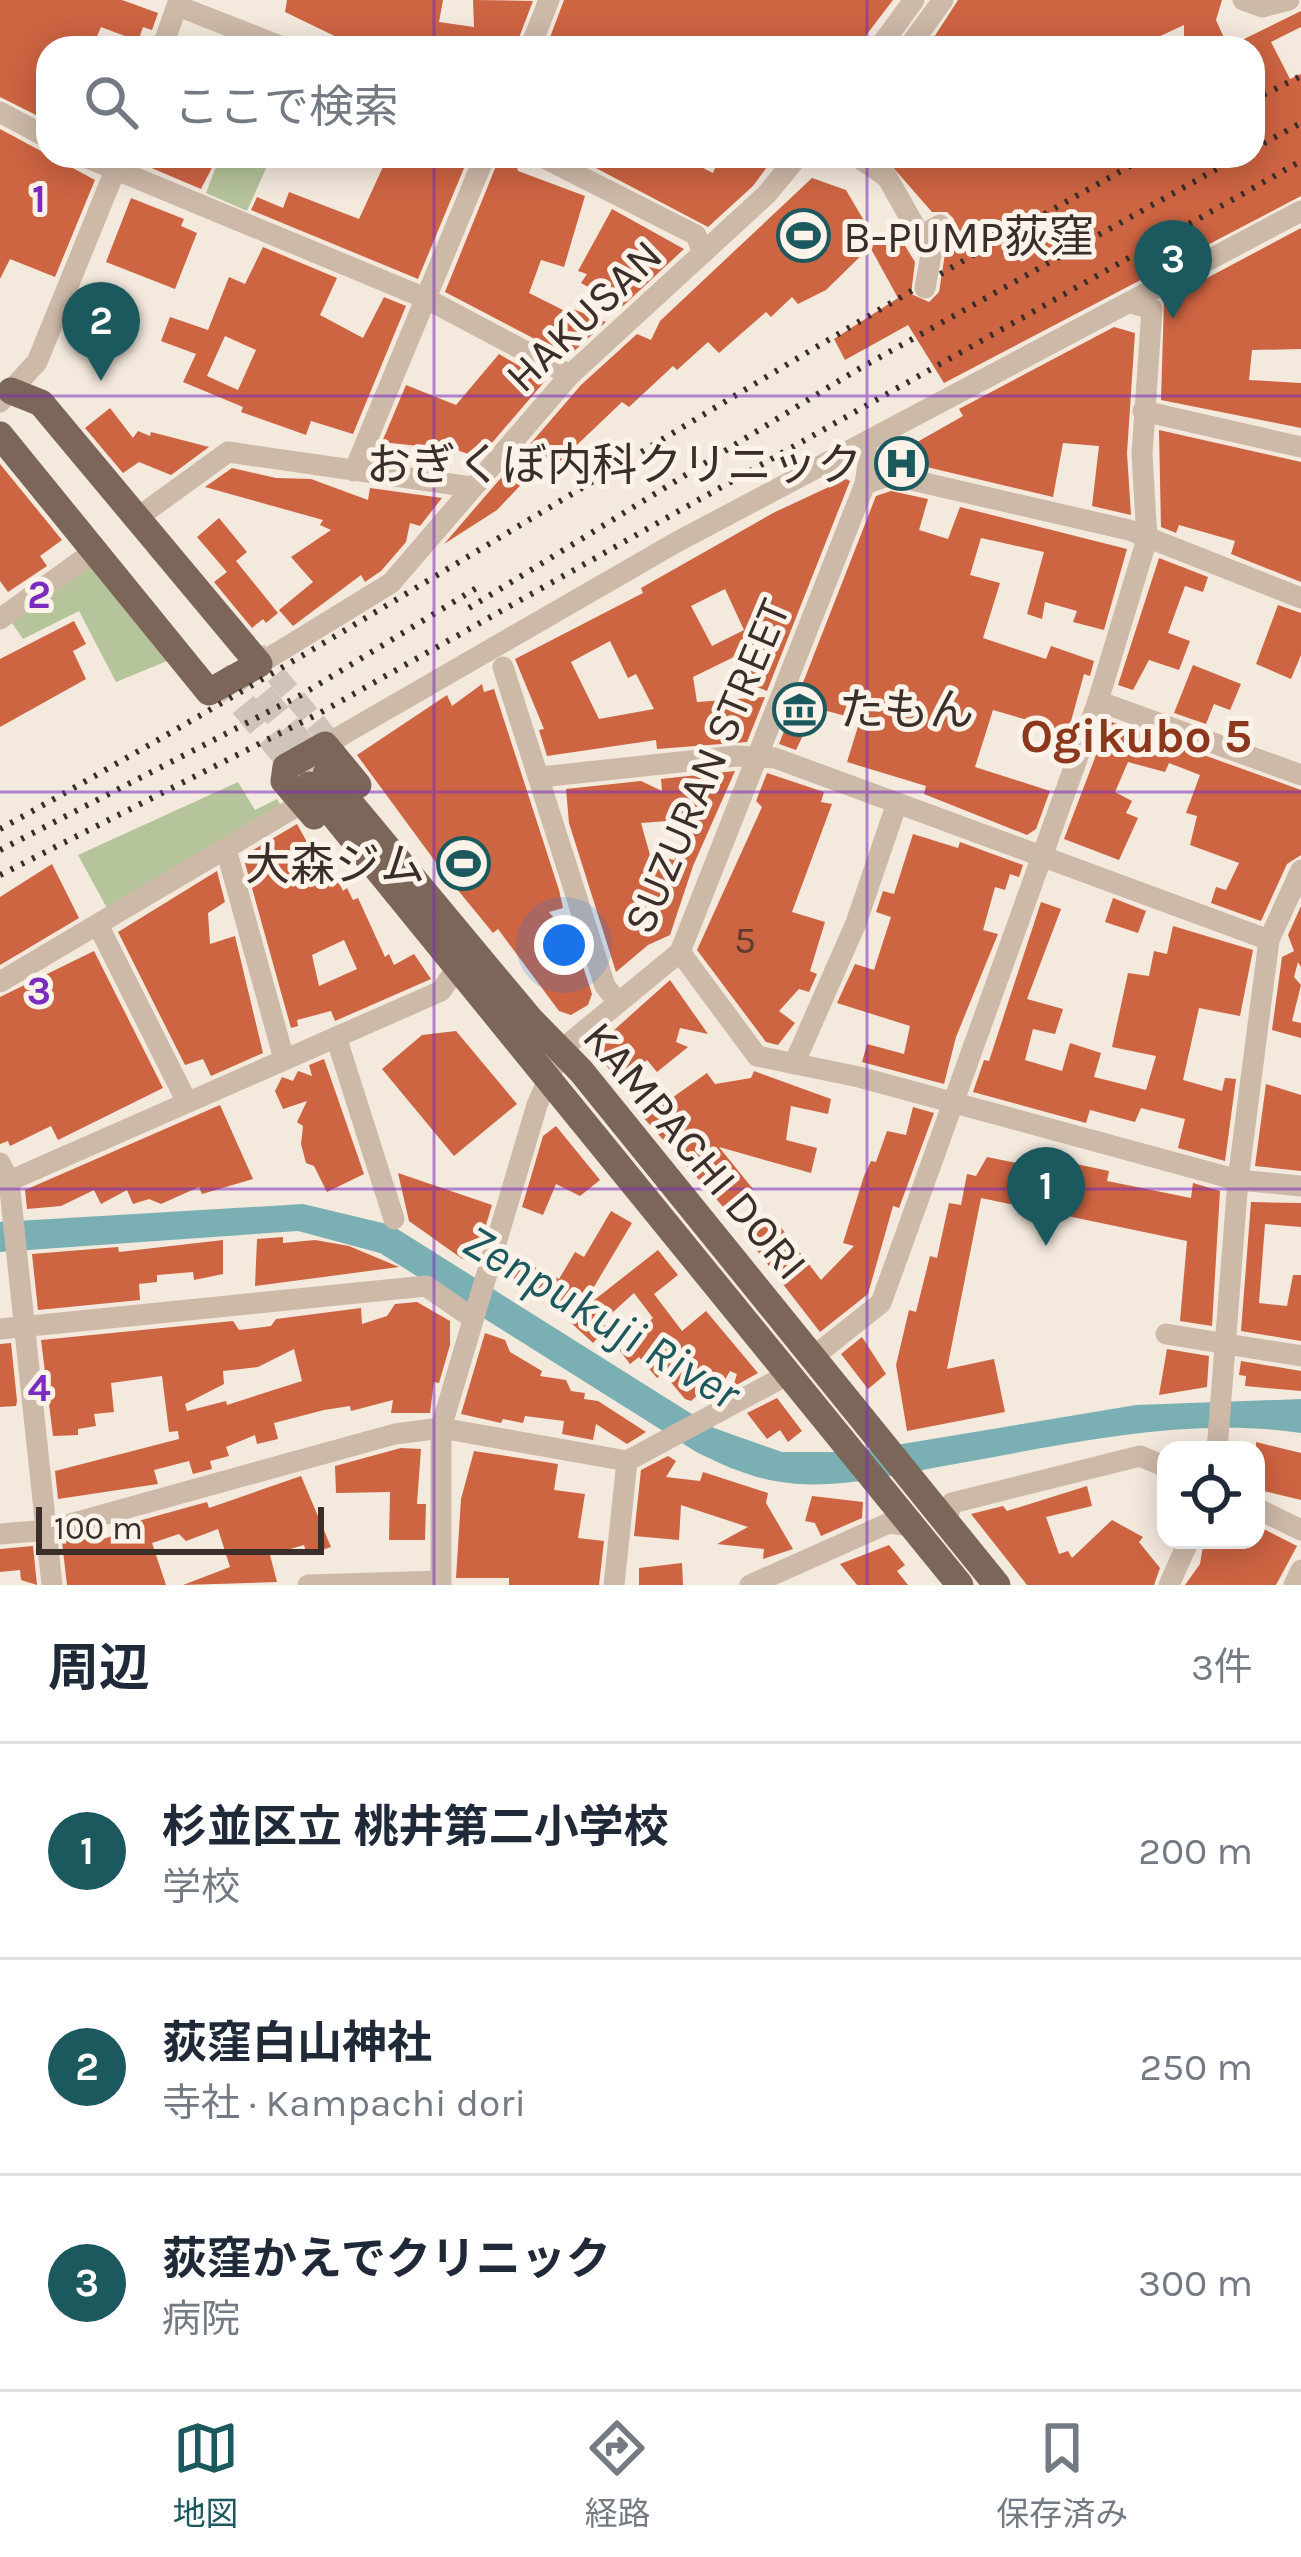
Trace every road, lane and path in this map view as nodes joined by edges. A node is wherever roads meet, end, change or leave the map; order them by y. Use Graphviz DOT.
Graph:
graph roads {
  1 [pos="549,0"];
  2 [pos="914,0"];
  3 [pos="1244,0"];
  4 [pos="1289,0"];
  5 [pos="179,3"];
  6 [pos="943,13"];
  7 [pos="167,36"];
  8 [pos="257,36"];
  9 [pos="535,36"];
  10 [pos="888,36"];
  11 [pos="920,36"];
  12 [pos="0,112"];
  13 [pos="36,132"];
  14 [pos="116,168"];
  15 [pos="127,168"];
  16 [pos="480,168"];
  17 [pos="564,168"];
  18 [pos="788,168"];
  19 [pos="873,168"];
  20 [pos="1301,211"];
  21 [pos="703,253"];
  22 [pos="925,288"];
  23 [pos="425,298"];
  24 [pos="1134,304"];
  25 [pos="570,375"];
  26 [pos="3,395"];
  27 [pos="1143,411"];
  28 [pos="0,435"];
  29 [pos="865,446"];
  30 [pos="1301,447"];
  31 [pos="354,471"];
  32 [pos="865,484"];
  33 [pos="471,487"];
  34 [pos="137,518"];
  35 [pos="1147,538"];
  36 [pos="96,550"];
  37 [pos="1301,598"];
  38 [pos="0,619"];
  39 [pos="237,667"];
  40 [pos="503,667"];
  41 [pos="1097,701"];
  42 [pos="325,745"];
  43 [pos="746,756"];
  44 [pos="1301,775"];
  45 [pos="540,777"];
  46 [pos="315,790"];
  47 [pos="897,803"];
  48 [pos="226,849"];
  49 [pos="1046,856"];
  50 [pos="1301,870"];
  51 [pos="99,927"];
  52 [pos="1269,940"];
  53 [pos="680,952"];
  54 [pos="449,979"];
  55 [pos="0,982"];
  56 [pos="618,1002"];
  57 [pos="530,1019"];
  58 [pos="336,1037"];
  59 [pos="560,1050"];
  60 [pos="284,1059"];
  61 [pos="794,1064"];
  62 [pos="549,1077"];
  63 [pos="187,1102"];
  64 [pos="951,1103"];
  65 [pos="4,1172"];
  66 [pos="1238,1180"];
  67 [pos="1301,1186"];
  68 [pos="394,1219"];
  69 [pos="472,1314"];
  70 [pos="24,1328"];
  71 [pos="0,1329"];
  72 [pos="1166,1334"];
  73 [pos="1226,1342"];
  74 [pos="1301,1356"];
  75 [pos="813,1357"];
  76 [pos="789,1374"];
  77 [pos="441,1428"];
  78 [pos="1218,1440"];
  79 [pos="627,1461"];
  80 [pos="1157,1463"];
  81 [pos="1265,1512"];
  82 [pos="946,1521"];
  83 [pos="912,1526"];
  84 [pos="48,1530"];
  85 [pos="1301,1530"];
  86 [pos="0,1534"];
  87 [pos="1186,1549"];
  88 [pos="1301,1570"];
  89 [pos="800,1575"];
  90 [pos="441,1583"];
  91 [pos="52,1585"];
  92 [pos="308,1585"];
  93 [pos="614,1585"];
  94 [pos="750,1585"];
  95 [pos="960,1585"];
  96 [pos="997,1585"];
  97 [pos="1169,1585"];
  98 [pos="1294,1585"];
  1 -- 9 [label="street"];
  2 -- 10 [label="street"];
  3 -- 4 [label="street"];
  5 -- 7 [label="street"];
  5 -- 8 [label="street"];
  6 -- 11 [label="street"];
  12 -- 13 [label="street"];
  14 -- 26 [label="street"];
  15 -- 23 [label="street"];
  16 -- 23 [label="street"];
  17 -- 21 [label="street"];
  18 -- 21 [label="street, HAKUSAN"];
  19 -- 22 [label="street, bridge"];
  20 -- 24 [label="street"];
  21 -- 25 [label="street, HAKUSAN"];
  23 -- 25 [label="street"];
  23 -- 31 [label="street"];
  24 -- 27 [label="street"];
  24 -- 29 [label="street"];
  25 -- 33 [label="street, HAKUSAN"];
  26 -- 34 [label="main road"];
  26 -- 39 [label="main road"];
  27 -- 30 [label="street"];
  27 -- 35 [label="street"];
  28 -- 36 [label="main road"];
  29 -- 32 [label="street, SUZURAN STREET"];
  29 -- 42 [label="street"];
  31 -- 33 [label="street"];
  31 -- 34 [label="street"];
  32 -- 35 [label="street"];
  32 -- 43 [label="street, SUZURAN STREET"];
  33 -- 39 [label="street, HAKUSAN"];
  34 -- 39 [label="main road"];
  35 -- 37 [label="street"];
  35 -- 41 [label="street"];
  36 -- 38 [label="street"];
  36 -- 39 [label="main road"];
  40 -- 45 [label="street"];
  41 -- 44 [label="street"];
  41 -- 49 [label="street"];
  42 -- 46 [label="main road"];
  42 -- 57 [label="main road"];
  43 -- 45 [label="street"];
  43 -- 47 [label="street"];
  43 -- 53 [label="street, SUZURAN STREET"];
  45 -- 56 [label="street"];
  46 -- 48 [label="street"];
  46 -- 54 [label="main road"];
  46 -- 57 [label="main road, KAMPACHI DORI"];
  46 -- 62 [label="main road, KAMPACHI DORI"];
  47 -- 49 [label="street"];
  47 -- 61 [label="street"];
  48 -- 51 [label="street"];
  48 -- 60 [label="street"];
  49 -- 52 [label="street"];
  49 -- 64 [label="street"];
  50 -- 52 [label="street"];
  51 -- 55 [label="street"];
  51 -- 63 [label="street"];
  52 -- 66 [label="street"];
  53 -- 56 [label="street, SUZURAN STREET"];
  53 -- 61 [label="street"];
  54 -- 58 [label="street"];
  54 -- 62 [label="main road"];
  56 -- 59 [label="street, SUZURAN STREET"];
  57 -- 59 [label="main road, KAMPACHI DORI"];
  58 -- 60 [label="street"];
  58 -- 68 [label="street"];
  59 -- 62 [label="street, SUZURAN STREET"];
  59 -- 75 [label="main road, KAMPACHI DORI"];
  60 -- 63 [label="street"];
  61 -- 64 [label="street"];
  62 -- 69 [label="street, SUZURAN STREET"];
  62 -- 76 [label="main road, KAMPACHI DORI"];
  63 -- 65 [label="street"];
  64 -- 66 [label="street"];
  64 -- 75 [label="street"];
  65 -- 70 [label="street"];
  66 -- 67 [label="street"];
  66 -- 73 [label="street"];
  69 -- 70 [label="street"];
  69 -- 77 [label="street, SUZURAN STREET"];
  70 -- 71 [label="street"];
  70 -- 84 [label="street"];
  72 -- 73 [label="street"];
  73 -- 74 [label="street"];
  73 -- 78 [label="street"];
  75 -- 82 [label="main road, KAMPACHI DORI"];
  76 -- 79 [label="street"];
  76 -- 83 [label="main road, KAMPACHI DORI"];
  77 -- 79 [label="street"];
  77 -- 84 [label="street"];
  77 -- 90 [label="street, SUZURAN STREET"];
  79 -- 93 [label="street"];
  80 -- 82 [label="street"];
  81 -- 85 [label="street"];
  82 -- 96 [label="main road, KAMPACHI DORI"];
  83 -- 89 [label="street"];
  83 -- 95 [label="main road, KAMPACHI DORI"];
  84 -- 86 [label="street"];
  84 -- 91 [label="street"];
  87 -- 97 [label="street"];
  88 -- 98 [label="street"];
  89 -- 94 [label="street"];
  90 -- 92 [label="street"];
}
